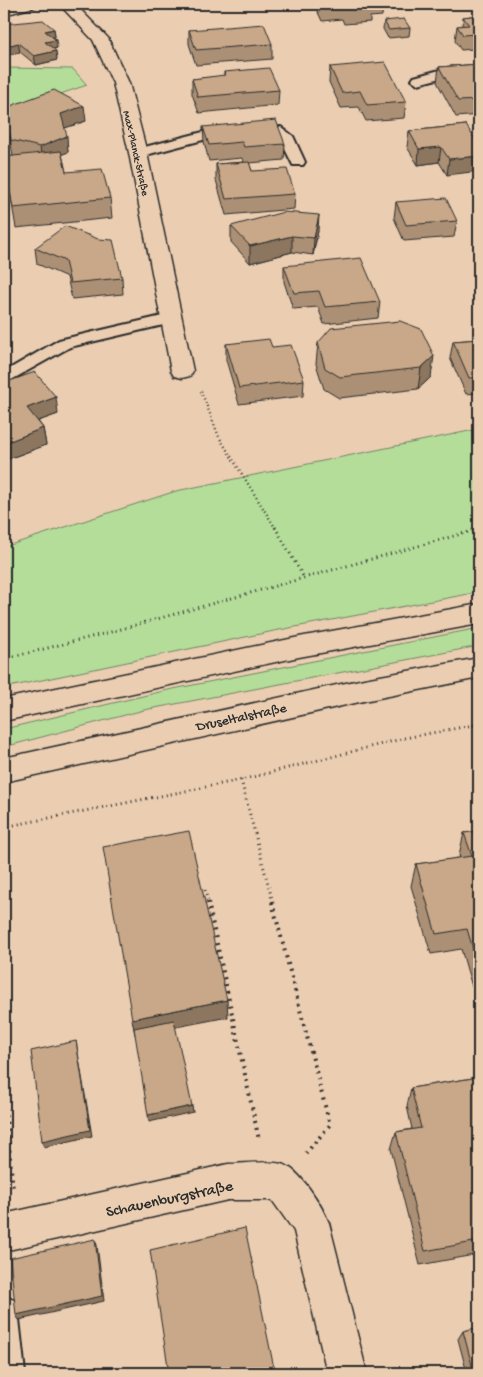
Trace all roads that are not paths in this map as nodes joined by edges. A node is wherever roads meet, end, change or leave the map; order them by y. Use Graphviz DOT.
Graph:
graph roads {
  1 [pos="29,4"];
  2 [pos="67,4"];
  3 [pos="4,10"];
  4 [pos="479,70"];
  5 [pos="418,80"];
  6 [pos="138,153"];
  7 [pos="298,162"];
  8 [pos="171,319"];
  9 [pos="182,372"];
  10 [pos="4,379"];
  11 [pos="479,614"];
  12 [pos="479,668"];
  13 [pos="4,710"];
  14 [pos="4,770"];
  15 [pos="10,1232"];
  16 [pos="4,1310"];
  17 [pos="11,1373"];
  18 [pos="347,1373"];
  1 -- 3 [label="street"];
  2 -- 6 [label="street, Max-Planck-Straße"];
  4 -- 5 [label="lane"];
  6 -- 7 [label="lane"];
  6 -- 8 [label="street, Max-Planck-Straße"];
  8 -- 9 [label="street, Max-Planck-Straße"];
  8 -- 10 [label="lane"];
  11 -- 13 [label="street"];
  12 -- 14 [label="street, Druseltalstraße"];
  15 -- 18 [label="street, Schauenburgstraße"];
  16 -- 17 [label="lane"];
}
